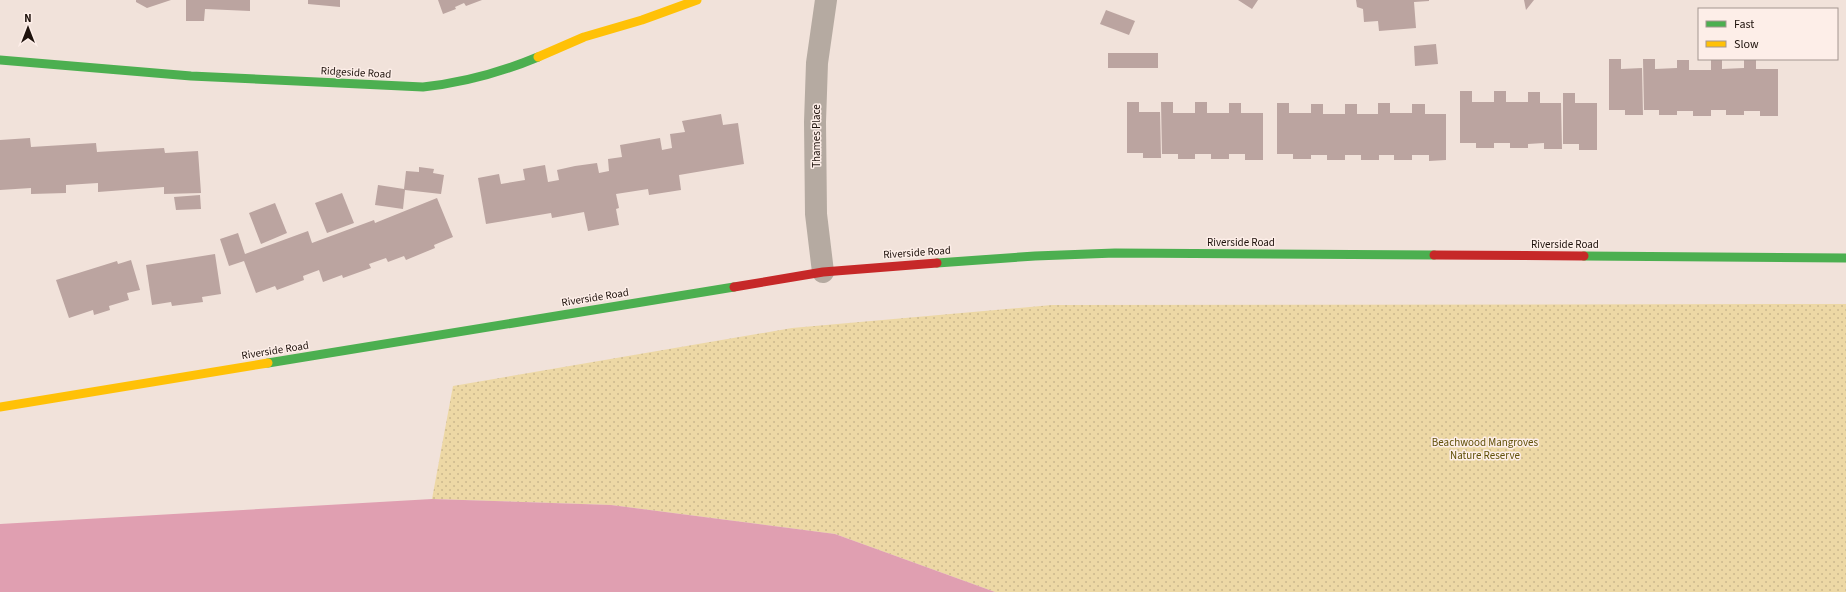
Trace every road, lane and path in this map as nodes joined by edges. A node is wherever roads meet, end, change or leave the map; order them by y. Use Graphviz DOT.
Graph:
graph roads {
  1 [pos="697,0"];
  2 [pos="826,0"];
  3 [pos="0,60"];
  4 [pos="1846,258"];
  5 [pos="823,272"];
  6 [pos="0,407"];
  1 -- 3 [label="main road, Ridgeside Road"];
  2 -- 5 [label="street, Thames Place"];
  4 -- 5 [label="main road, Riverside Road"];
  5 -- 6 [label="main road, Riverside Road"];
}
